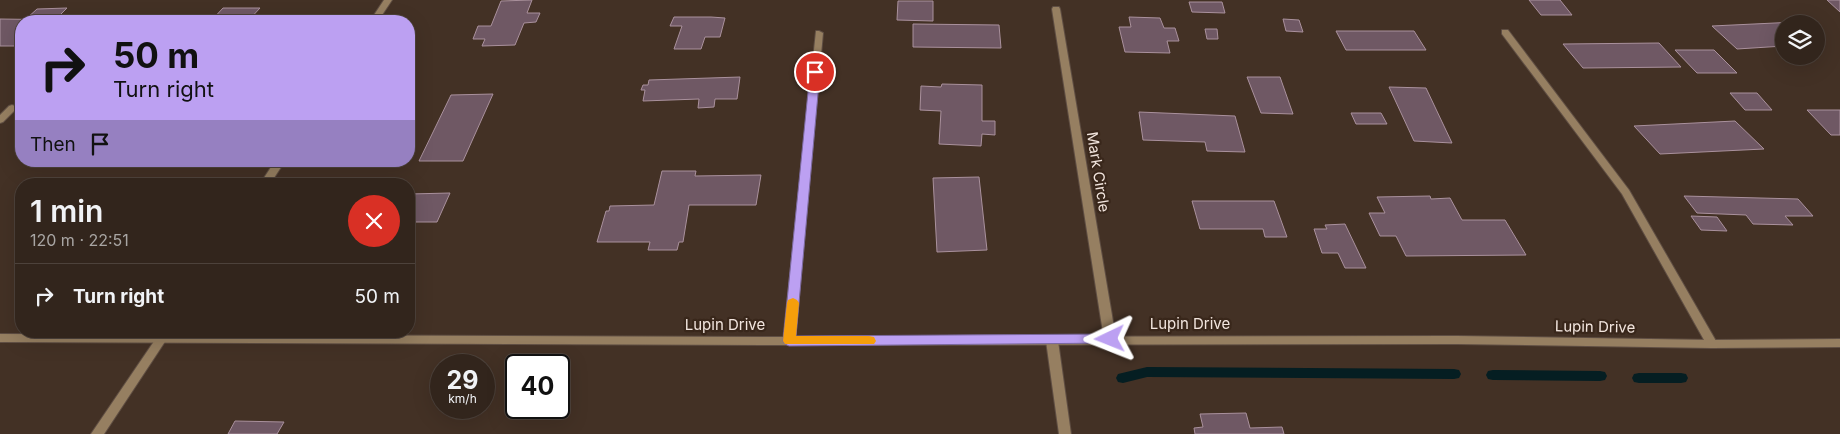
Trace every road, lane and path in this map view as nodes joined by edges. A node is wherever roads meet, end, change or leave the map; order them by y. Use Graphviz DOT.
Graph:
graph roads {
  1 [pos="388,0"];
  2 [pos="1056,9"];
  3 [pos="378,15"];
  4 [pos="1506,32"];
  5 [pos="819,34"];
  6 [pos="12,108"];
  7 [pos="0,120"];
  8 [pos="276,167"];
  9 [pos="269,178"];
  10 [pos="415,337"];
  11 [pos="0,338"];
  12 [pos="15,338"];
  13 [pos="162,338"];
  14 [pos="1110,339"];
  15 [pos="789,341"];
  16 [pos="1052,341"];
  17 [pos="1840,343"];
  18 [pos="1712,344"];
  19 [pos="97,434"];
  20 [pos="1064,434"];
  1 -- 3 [label="street"];
  2 -- 14 [label="street, Mark Circle"];
  4 -- 18 [label="street"];
  5 -- 15 [label="street"];
  6 -- 7 [label="street"];
  8 -- 9 [label="street"];
  10 -- 15 [label="street, Lupin Drive"];
  11 -- 12 [label="street, Lupin Drive"];
  13 -- 19 [label="street"];
  14 -- 16 [label="street, Lupin Drive"];
  14 -- 18 [label="street, Lupin Drive"];
  15 -- 16 [label="street, Lupin Drive"];
  16 -- 20 [label="street"];
  17 -- 18 [label="street, Lupin Drive"];
}
